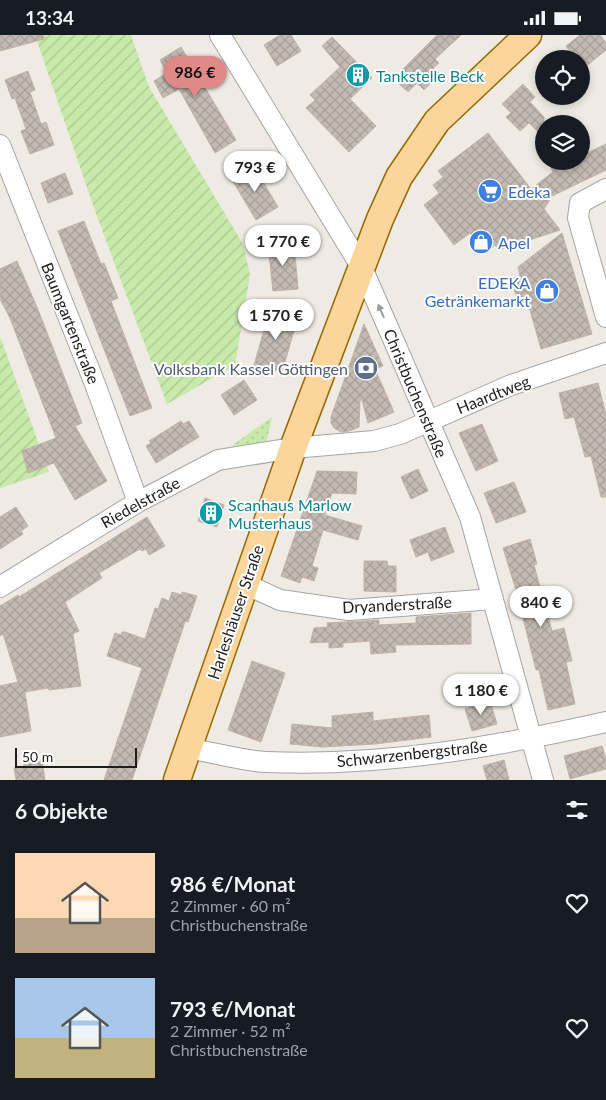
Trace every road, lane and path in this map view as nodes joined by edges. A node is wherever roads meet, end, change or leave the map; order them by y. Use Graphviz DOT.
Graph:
graph roads {
  1 [pos="220,35"];
  2 [pos="528,35"];
  3 [pos="0,145"];
  4 [pos="606,189"];
  5 [pos="362,268"];
  6 [pos="606,317"];
  7 [pos="606,353"];
  8 [pos="427,421"];
  9 [pos="293,448"];
  10 [pos="138,501"];
  11 [pos="245,584"];
  12 [pos="0,587"];
  13 [pos="493,599"];
  14 [pos="606,722"];
  15 [pos="531,738"];
  16 [pos="187,748"];
  17 [pos="177,780"];
  18 [pos="543,780"];
  1 -- 5 [label="street, Christbuchenstraße"];
  2 -- 5 [label="main road, Harleshäuser Straße"];
  3 -- 10 [label="street, Baumgartenstraße"];
  4 -- 6 [label="street"];
  8 -- 5 [label="street, Christbuchenstraße, one-way"];
  5 -- 9 [label="main road, Harleshäuser Straße"];
  7 -- 8 [label="street, Haardtweg"];
  8 -- 9 [label="street, Haardtweg"];
  8 -- 13 [label="street, Christbuchenstraße"];
  9 -- 10 [label="street, Riedelstraße"];
  9 -- 11 [label="main road, Harleshäuser Straße"];
  10 -- 12 [label="street, Riedelstraße"];
  11 -- 13 [label="street, Dryanderstraße"];
  11 -- 16 [label="main road, Harleshäuser Straße"];
  13 -- 15 [label="street, Christbuchenstraße"];
  14 -- 15 [label="street, Schwarzenbergstraße"];
  15 -- 16 [label="street, Schwarzenbergstraße"];
  15 -- 18 [label="street, Christbuchenstraße"];
  16 -- 17 [label="main road, Harleshäuser Straße"];
}
